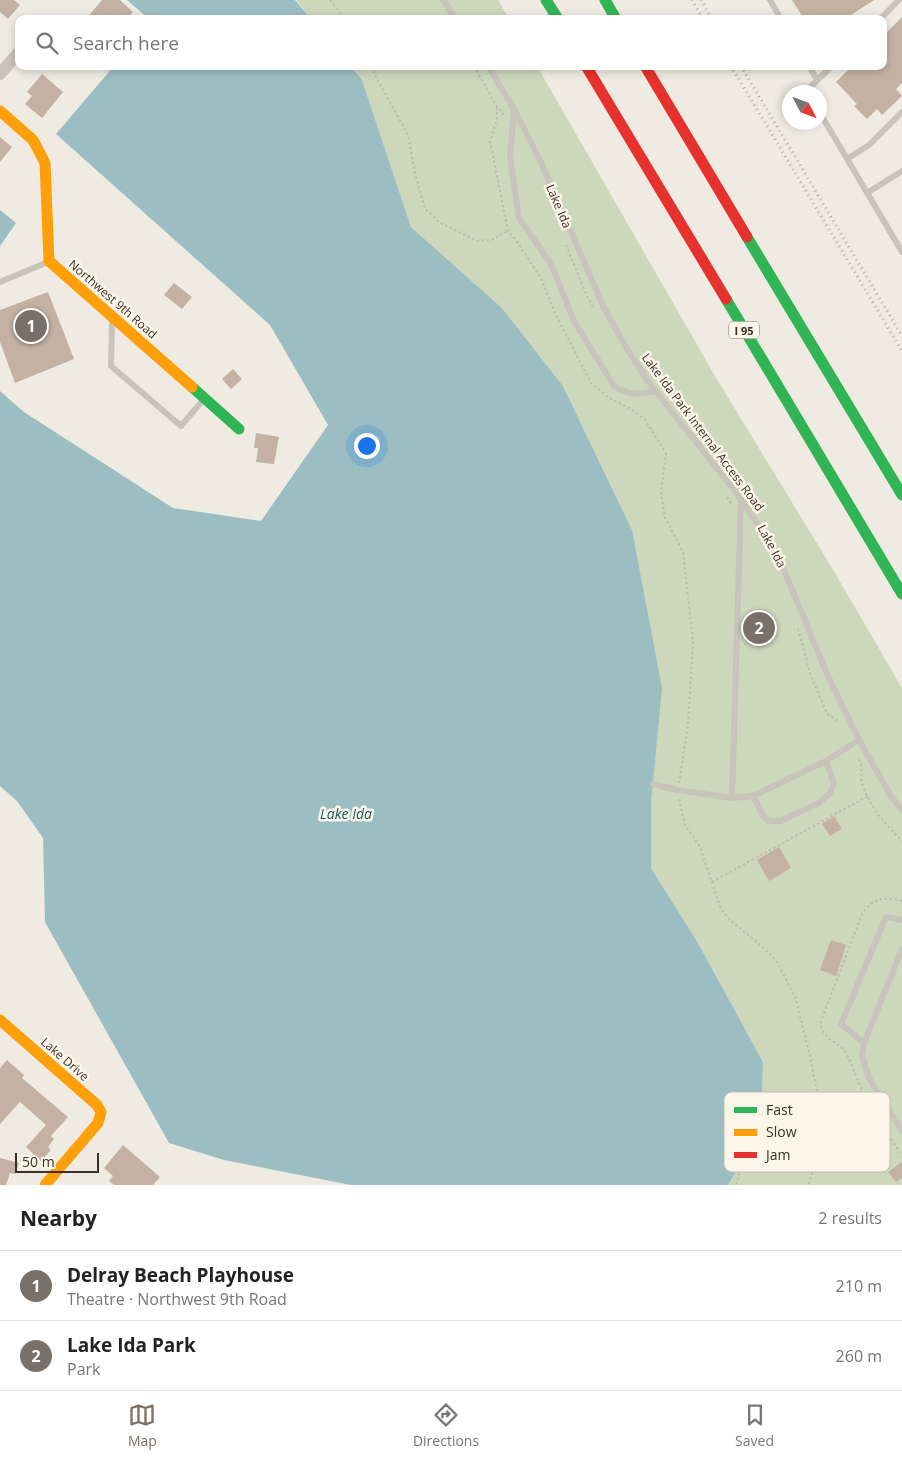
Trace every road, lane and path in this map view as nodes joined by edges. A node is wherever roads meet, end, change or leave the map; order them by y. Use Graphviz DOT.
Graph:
graph roads {
  1 [pos="330,0"];
  2 [pos="444,0"];
  3 [pos="546,0"];
  4 [pos="605,0"];
  5 [pos="770,0"];
  6 [pos="899,0"];
  7 [pos="342,15"];
  8 [pos="453,15"];
  9 [pos="555,15"];
  10 [pos="614,15"];
  11 [pos="779,15"];
  12 [pos="884,15"];
  13 [pos="15,57"];
  14 [pos="373,70"];
  15 [pos="476,70"];
  16 [pos="490,70"];
  17 [pos="588,70"];
  18 [pos="647,70"];
  19 [pos="811,70"];
  20 [pos="828,70"];
  21 [pos="0,74"];
  22 [pos="817,80"];
  23 [pos="812,85"];
  24 [pos="497,107"];
  25 [pos="514,109"];
  26 [pos="0,111"];
  27 [pos="902,112"];
  28 [pos="512,123"];
  29 [pos="827,125"];
  30 [pos="847,159"];
  31 [pos="902,171"];
  32 [pos="867,193"];
  33 [pos="508,231"];
  34 [pos="563,238"];
  35 [pos="902,252"];
  36 [pos="49,261"];
  37 [pos="0,282"];
  38 [pos="596,312"];
  39 [pos="112,317"];
  40 [pos="656,391"];
  41 [pos="204,398"];
  42 [pos="239,429"];
  43 [pos="725,493"];
  44 [pos="902,496"];
  45 [pos="741,499"];
  46 [pos="741,512"];
  47 [pos="902,594"];
  48 [pos="798,630"];
  49 [pos="843,724"];
  50 [pos="859,740"];
  51 [pos="852,745"];
  52 [pos="826,761"];
  53 [pos="652,784"];
  54 [pos="677,790"];
  55 [pos="753,796"];
  56 [pos="868,796"];
  57 [pos="732,798"];
  58 [pos="902,810"];
  59 [pos="902,841"];
  60 [pos="712,882"];
  61 [pos="902,901"];
  62 [pos="902,920"];
  63 [pos="902,949"];
  64 [pos="0,1020"];
  65 [pos="864,1043"];
  66 [pos="817,1092"];
  67 [pos="863,1092"];
  68 [pos="878,1092"];
  69 [pos="890,1112"];
  70 [pos="902,1131"];
  71 [pos="890,1137"];
  72 [pos="902,1156"];
  73 [pos="740,1172"];
  74 [pos="812,1172"];
  75 [pos="45,1185"];
  76 [pos="736,1185"];
  77 [pos="808,1185"];
  1 -- 7 [label="path"];
  2 -- 8 [label="lane"];
  3 -- 9 [label="main road"];
  4 -- 10 [label="main road"];
  5 -- 11 [label="lane"];
  6 -- 12 [label="lane"];
  13 -- 21 [label="street"];
  14 -- 33 [label="path"];
  15 -- 24 [label="path"];
  16 -- 25 [label="lane, Lake Ida Park Internal Access Road"];
  17 -- 47 [label="main road, I 95"];
  18 -- 44 [label="main road"];
  19 -- 22 [label="lane"];
  20 -- 22 [label="lane"];
  22 -- 23 [label="lane"];
  24 -- 28 [label="path"];
  24 -- 33 [label="path"];
  25 -- 28 [label="lane"];
  25 -- 40 [label="lane, Lake Ida Park Internal Access Road"];
  26 -- 36 [label="main road, Northwest 9th Road"];
  27 -- 30 [label="lane"];
  28 -- 40 [label="lane"];
  29 -- 30 [label="lane"];
  30 -- 32 [label="lane"];
  31 -- 32 [label="lane"];
  32 -- 35 [label="lane"];
  33 -- 54 [label="path"];
  34 -- 38 [label="path, Lake Ida"];
  36 -- 37 [label="lane"];
  36 -- 39 [label="main road, Northwest 9th Road"];
  39 -- 41 [label="main road, Northwest 9th Road"];
  39 -- 41 [label="lane"];
  40 -- 45 [label="lane, Lake Ida Park Internal Access Road"];
  41 -- 42 [label="main road, Northwest 9th Road"];
  43 -- 46 [label="path"];
  45 -- 46 [label="lane"];
  45 -- 50 [label="lane, Lake Ida Park Internal Access Road"];
  46 -- 57 [label="lane"];
  48 -- 49 [label="path"];
  50 -- 51 [label="lane"];
  50 -- 58 [label="lane, Lake Ida Park Internal Access Road"];
  51 -- 52 [label="lane"];
  51 -- 56 [label="path"];
  52 -- 55 [label="lane"];
  52 -- 55 [label="lane"];
  53 -- 54 [label="lane"];
  54 -- 57 [label="lane"];
  54 -- 60 [label="path"];
  55 -- 57 [label="lane"];
  56 -- 59 [label="path"];
  56 -- 60 [label="path"];
  60 -- 66 [label="path"];
  61 -- 67 [label="path"];
  62 -- 65 [label="lane"];
  63 -- 65 [label="lane"];
  64 -- 75 [label="main road, Lake Drive"];
  65 -- 68 [label="lane"];
  69 -- 70 [label="lane"];
  71 -- 72 [label="path"];
  73 -- 76 [label="path"];
  74 -- 77 [label="path"];
}
